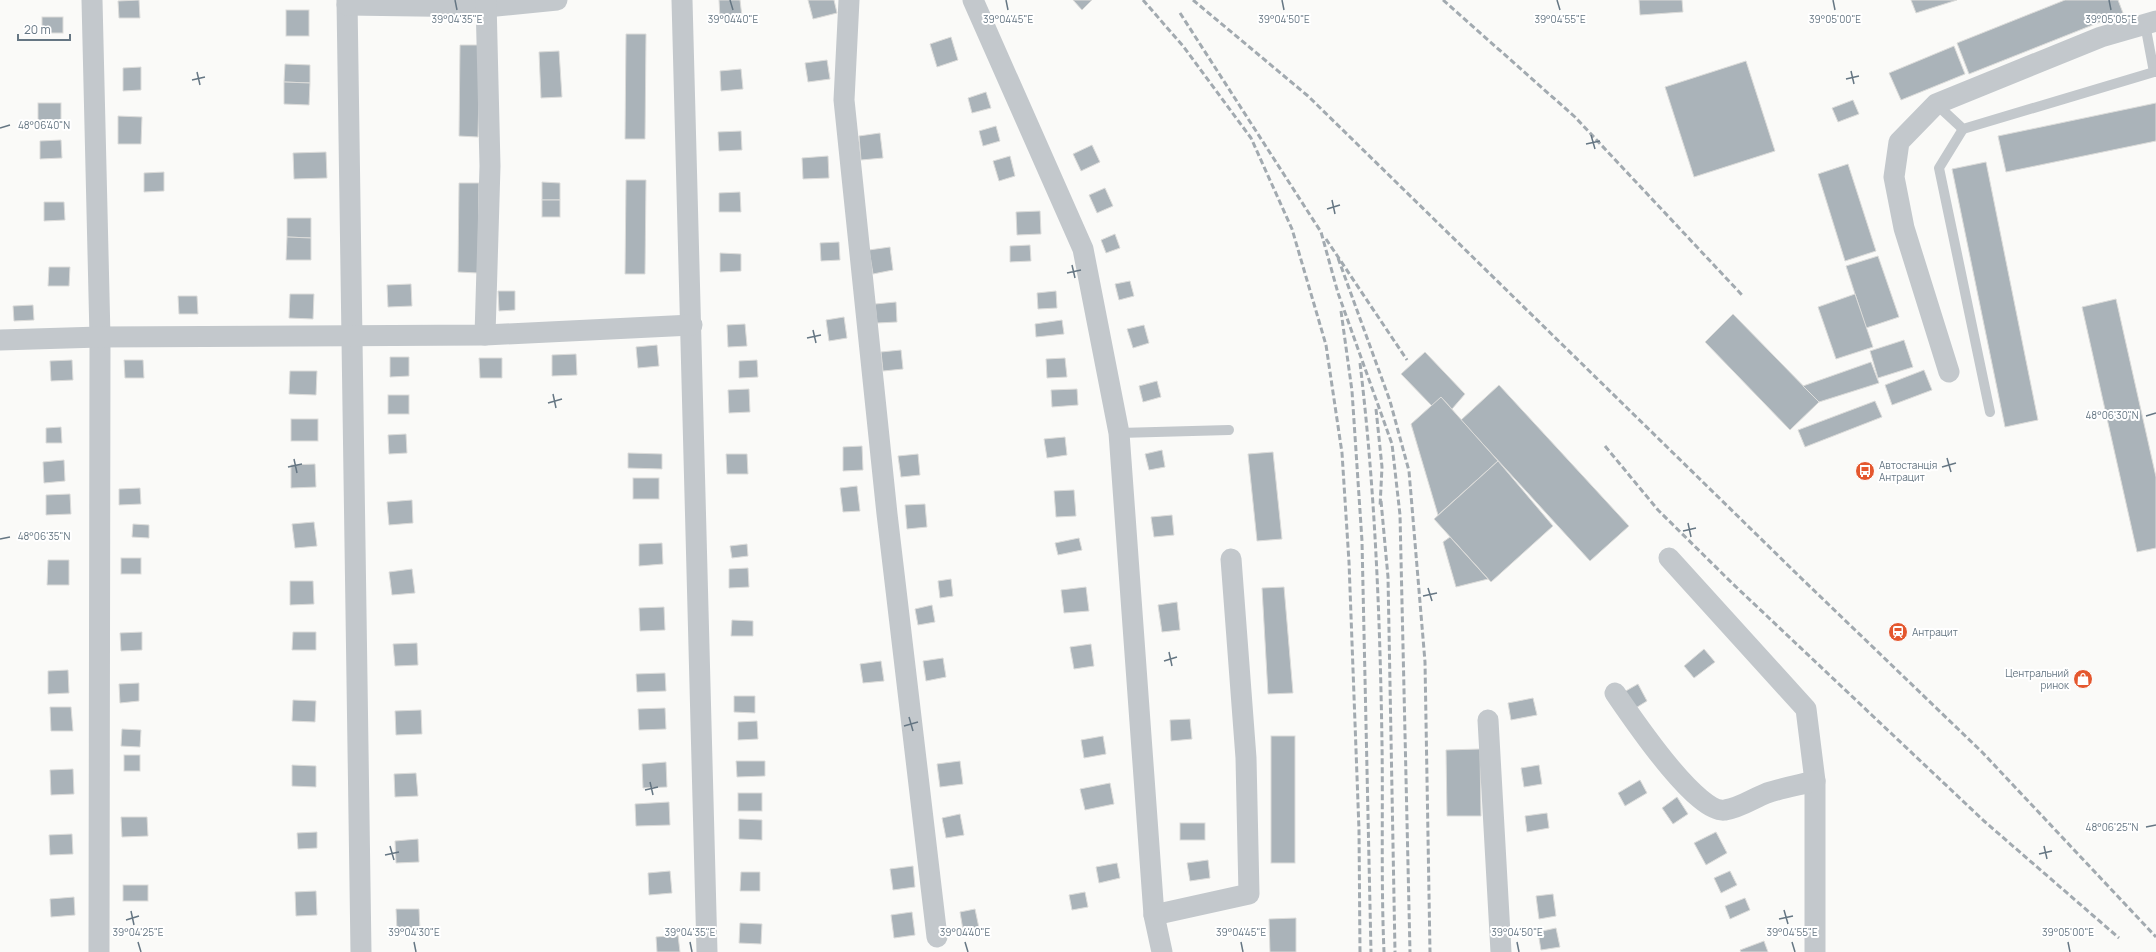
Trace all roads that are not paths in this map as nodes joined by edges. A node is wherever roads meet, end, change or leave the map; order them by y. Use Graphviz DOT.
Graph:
graph roads {
  1 [pos="92,0"];
  2 [pos="558,0"];
  3 [pos="682,0"];
  4 [pos="849,0"];
  5 [pos="973,0"];
  6 [pos="347,3"];
  7 [pos="486,4"];
  8 [pos="2150,23"];
  9 [pos="2155,72"];
  10 [pos="1936,104"];
  11 [pos="1963,129"];
  12 [pos="692,325"];
  13 [pos="485,335"];
  14 [pos="100,337"];
  15 [pos="352,337"];
  16 [pos="0,340"];
  17 [pos="1949,372"];
  18 [pos="1990,412"];
  19 [pos="1229,430"];
  20 [pos="1119,433"];
  21 [pos="1231,558"];
  22 [pos="1669,558"];
  23 [pos="1615,693"];
  24 [pos="1488,720"];
  25 [pos="1815,781"];
  26 [pos="1154,916"];
  27 [pos="937,937"];
  28 [pos="99,952"];
  29 [pos="361,952"];
  30 [pos="707,952"];
  31 [pos="1162,952"];
  32 [pos="1501,952"];
  33 [pos="1815,952"];
  1 -- 14 [label="street"];
  2 -- 7 [label="street"];
  3 -- 12 [label="street"];
  4 -- 27 [label="street"];
  5 -- 20 [label="street"];
  6 -- 7 [label="street"];
  6 -- 15 [label="street"];
  7 -- 13 [label="street"];
  8 -- 9 [label="lane"];
  8 -- 10 [label="street"];
  9 -- 11 [label="lane"];
  10 -- 11 [label="lane"];
  10 -- 17 [label="street"];
  11 -- 18 [label="lane"];
  12 -- 13 [label="street"];
  12 -- 30 [label="street"];
  13 -- 15 [label="street"];
  14 -- 15 [label="street"];
  14 -- 16 [label="street"];
  14 -- 28 [label="street"];
  15 -- 29 [label="street"];
  19 -- 20 [label="lane"];
  20 -- 26 [label="street"];
  21 -- 26 [label="street"];
  22 -- 25 [label="street"];
  23 -- 25 [label="street"];
  24 -- 32 [label="street"];
  25 -- 33 [label="street"];
  26 -- 31 [label="street"];
}
